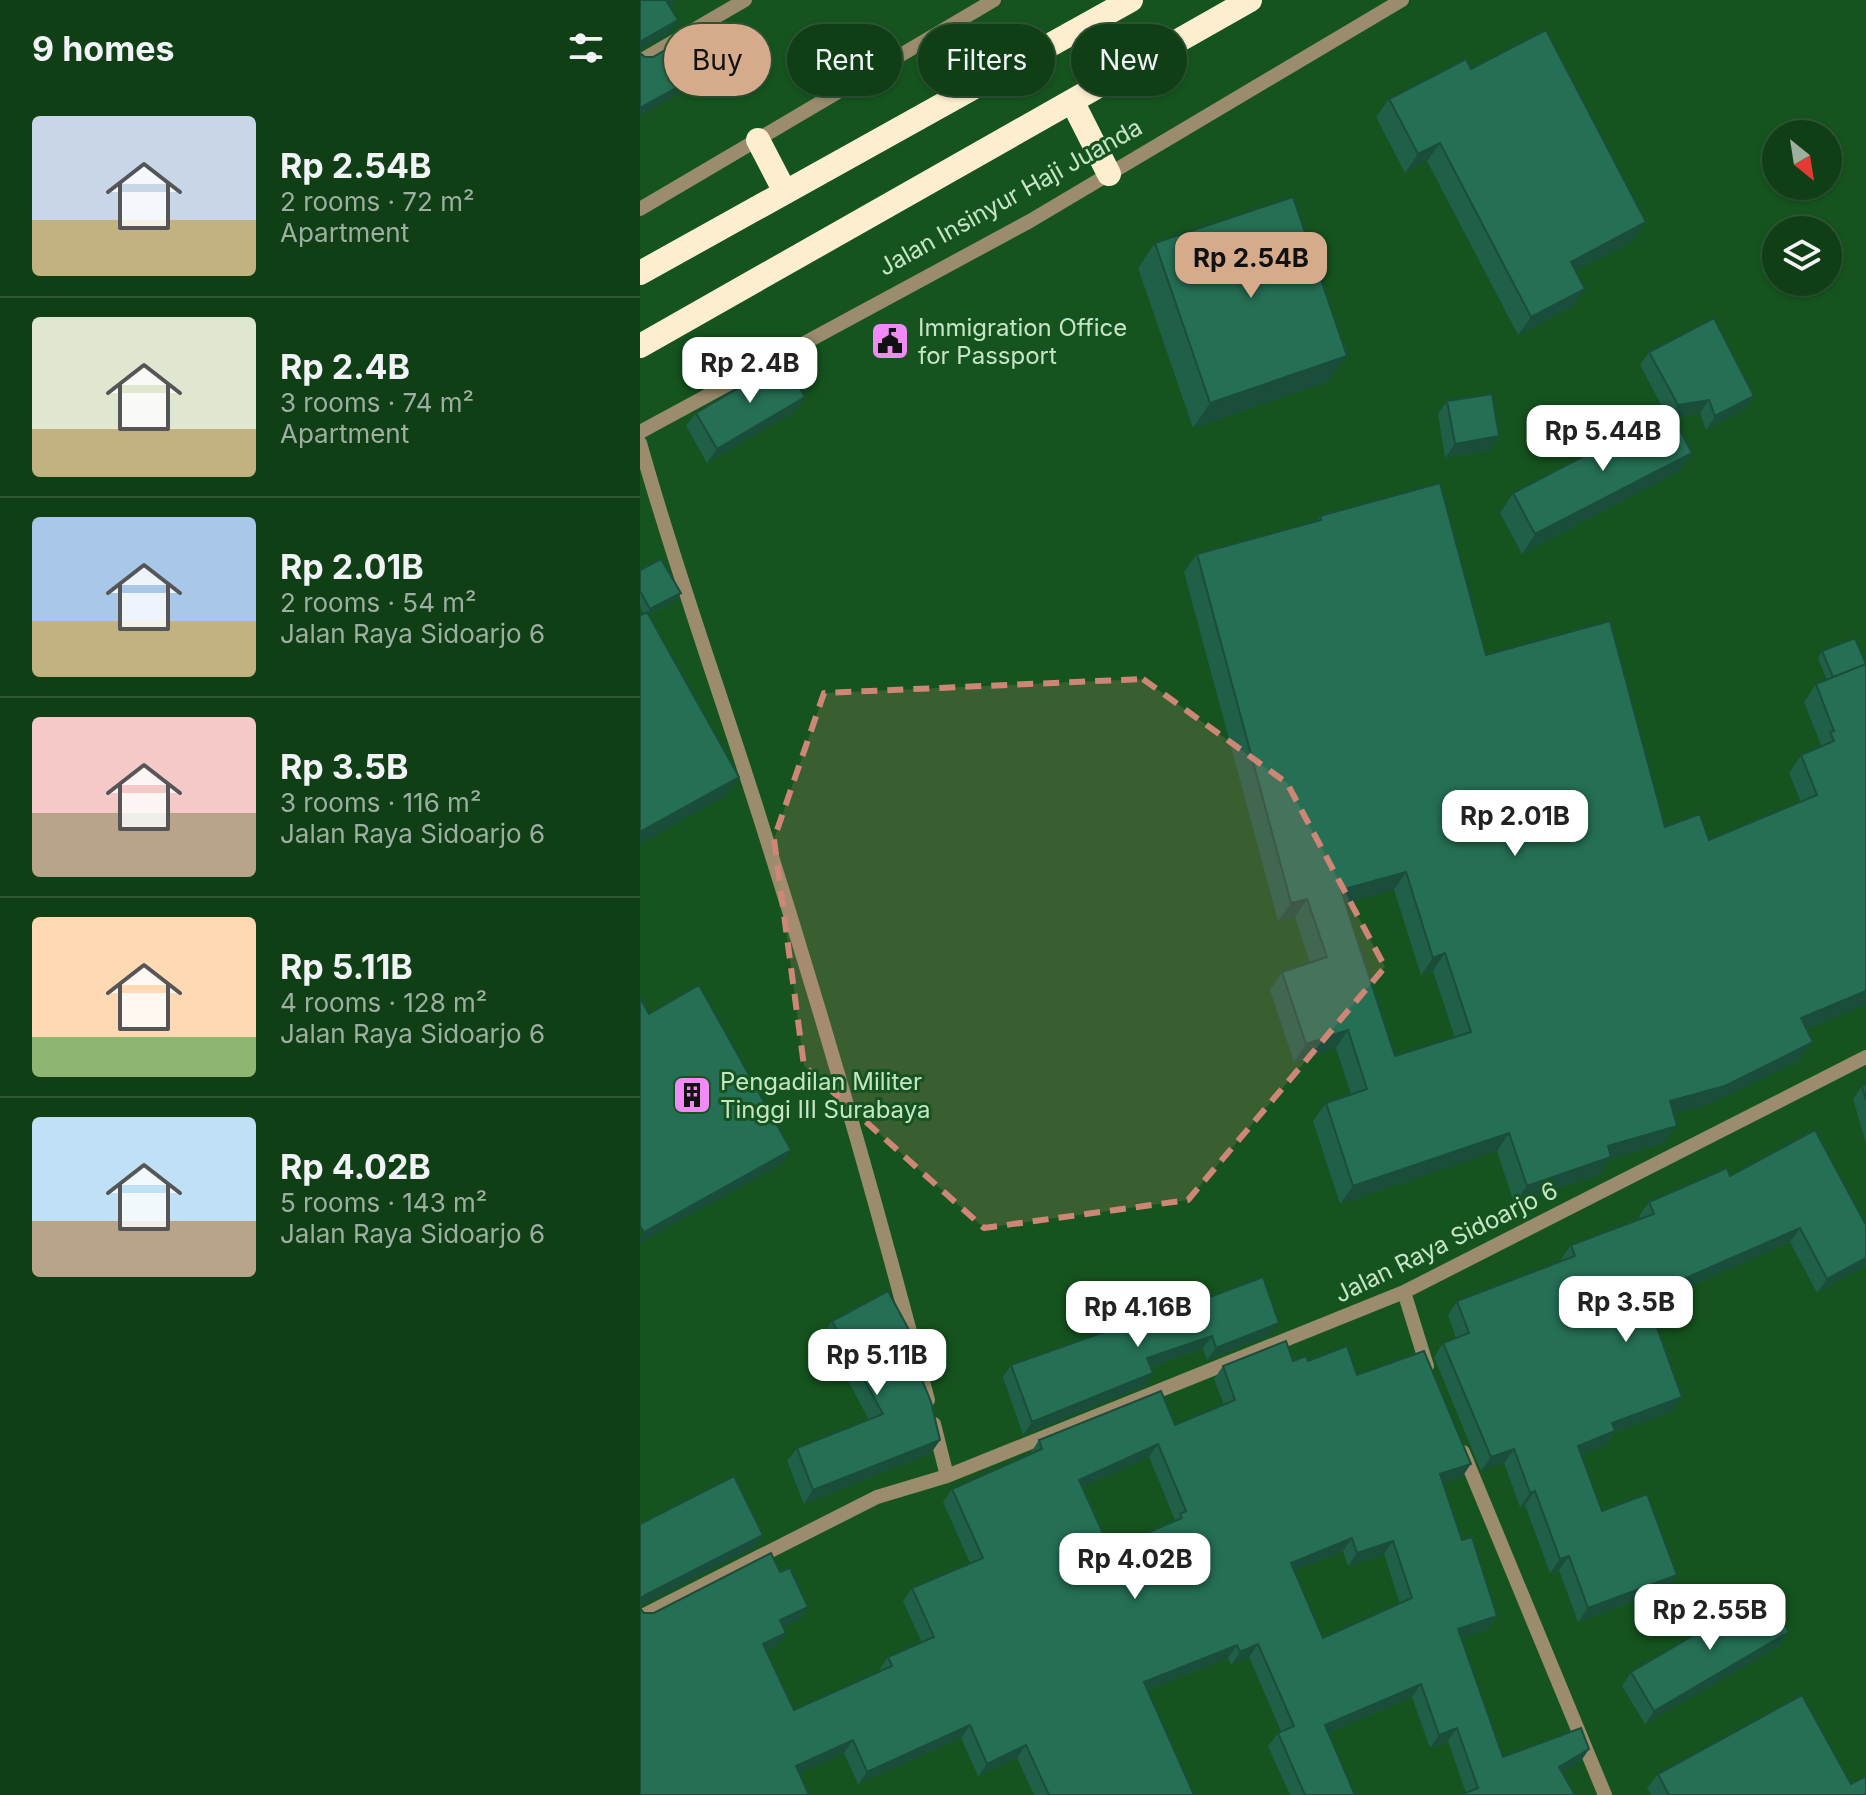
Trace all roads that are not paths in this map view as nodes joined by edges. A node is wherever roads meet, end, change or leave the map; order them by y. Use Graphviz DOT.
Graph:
graph roads {
  1 [pos="745,0"];
  2 [pos="994,0"];
  3 [pos="1131,0"];
  4 [pos="1250,0"];
  5 [pos="1402,0"];
  6 [pos="640,61"];
  7 [pos="1072,101"];
  8 [pos="758,140"];
  9 [pos="1109,174"];
  10 [pos="785,192"];
  11 [pos="640,209"];
  12 [pos="640,273"];
  13 [pos="640,346"];
  14 [pos="640,432"];
  15 [pos="640,443"];
  16 [pos="1866,1057"];
  17 [pos="1404,1292"];
  18 [pos="1434,1384"];
  19 [pos="1459,1443"];
  20 [pos="947,1476"];
  21 [pos="640,1617"];
  22 [pos="1605,1795"];
  1 -- 6 [label="street"];
  2 -- 8 [label="street"];
  3 -- 10 [label="highway"];
  4 -- 7 [label="highway"];
  5 -- 9 [label="street, Jalan Insinyur Haji Juanda"];
  7 -- 9 [label="highway"];
  7 -- 13 [label="highway"];
  8 -- 10 [label="highway"];
  8 -- 11 [label="street"];
  9 -- 14 [label="street, Jalan Insinyur Haji Juanda"];
  10 -- 12 [label="highway"];
  15 -- 20 [label="street"];
  16 -- 17 [label="street, Jalan Raya Sidoarjo 6"];
  17 -- 18 [label="street"];
  17 -- 20 [label="street, Jalan Raya Sidoarjo 6"];
  19 -- 22 [label="street"];
  20 -- 21 [label="street, Jalan Raya Sidoarjo 6"];
}
